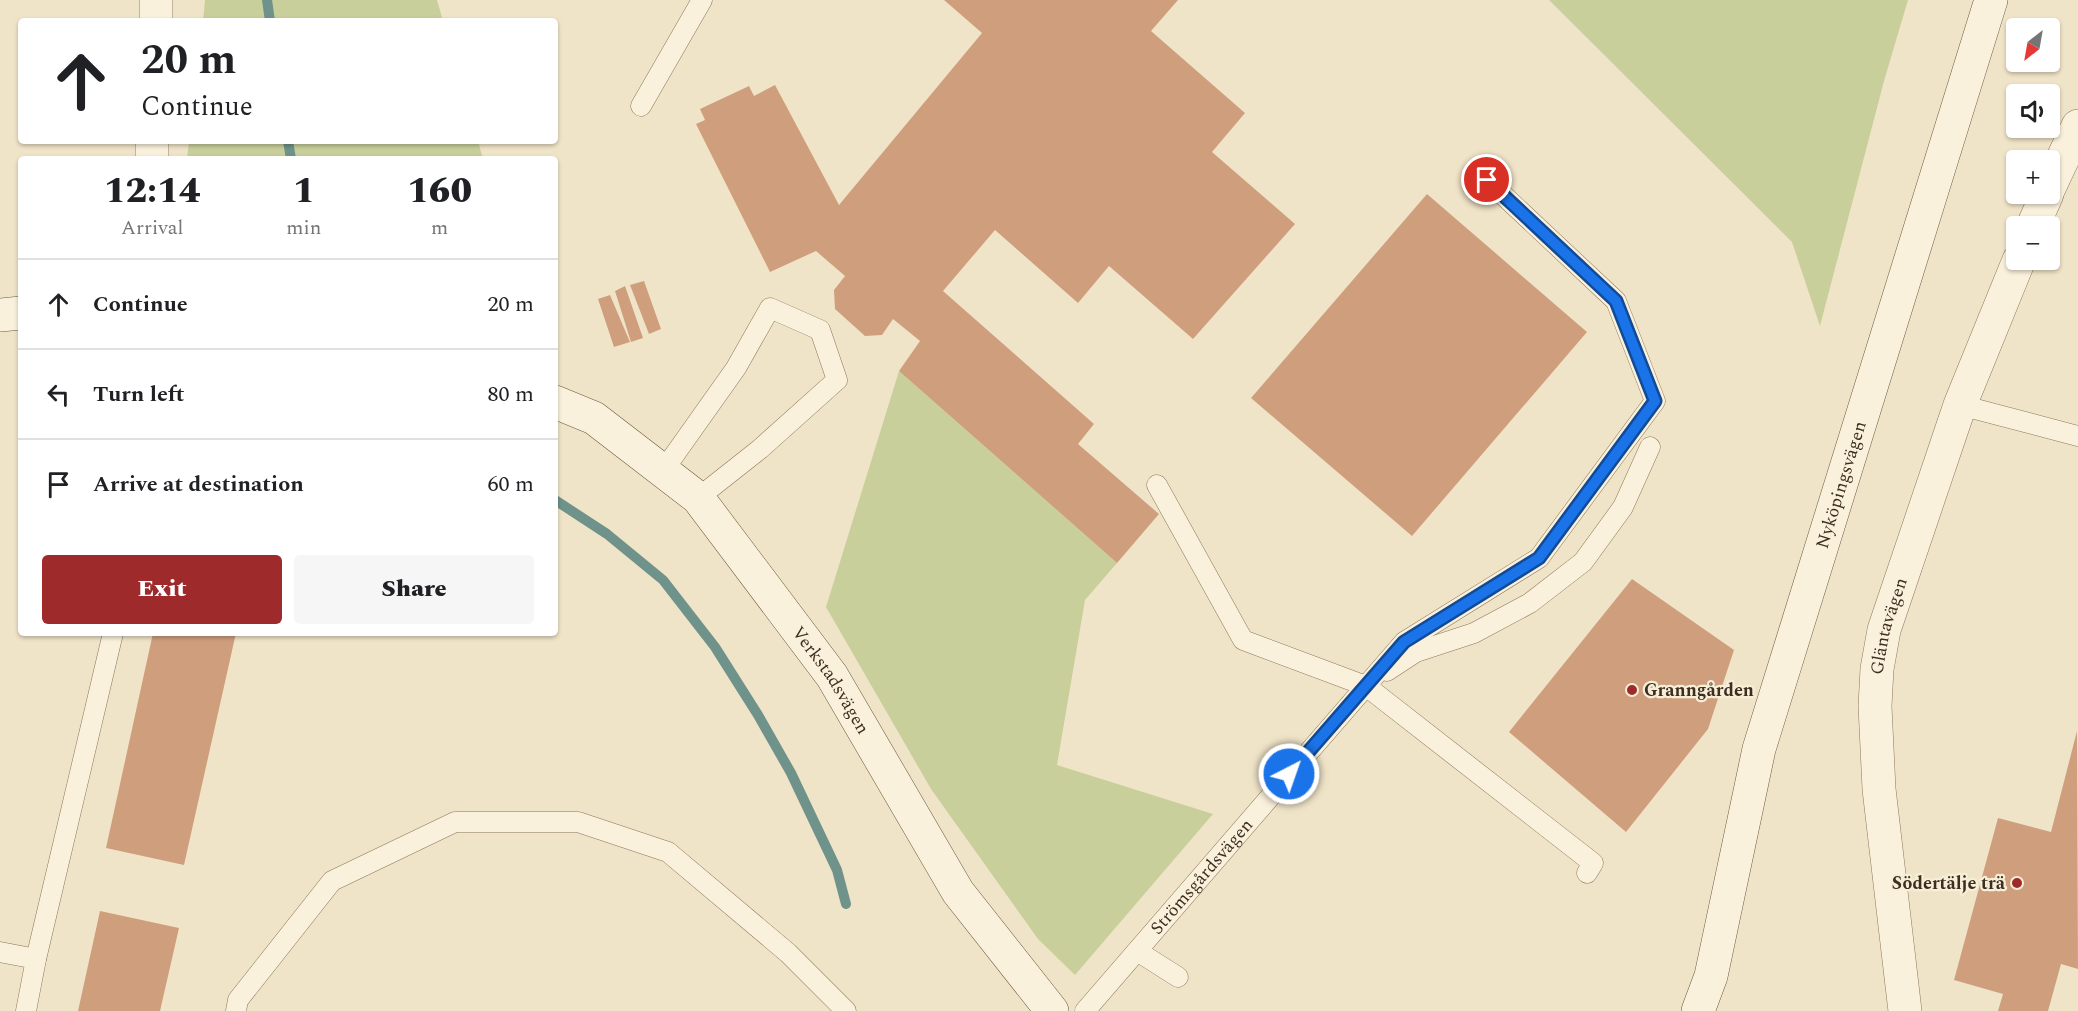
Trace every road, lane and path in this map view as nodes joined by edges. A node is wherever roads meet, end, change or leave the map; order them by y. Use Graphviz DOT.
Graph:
graph roads {
  1 [pos="156,0"];
  2 [pos="702,0"];
  3 [pos="1991,0"];
  4 [pos="156,18"];
  5 [pos="641,106"];
  6 [pos="2078,126"];
  7 [pos="2060,165"];
  8 [pos="1487,180"];
  9 [pos="2015,270"];
  10 [pos="18,313"];
  11 [pos="0,315"];
  12 [pos="558,403"];
  13 [pos="1960,405"];
  14 [pos="2078,436"];
  15 [pos="1650,447"];
  16 [pos="663,471"];
  17 [pos="1157,485"];
  18 [pos="698,498"];
  19 [pos="112,636"];
  20 [pos="1367,685"];
  21 [pos="1587,873"];
  22 [pos="1137,951"];
  23 [pos="0,952"];
  24 [pos="36,959"];
  25 [pos="1712,976"];
  26 [pos="1178,977"];
  27 [pos="26,1011"];
  28 [pos="236,1011"];
  29 [pos="846,1011"];
  30 [pos="1052,1011"];
  31 [pos="1085,1011"];
  32 [pos="1698,1011"];
  33 [pos="1712,1011"];
  34 [pos="1905,1011"];
  1 -- 4 [label="main road"];
  2 -- 5 [label="lane"];
  3 -- 25 [label="main road, Nyköpingsvägen"];
  6 -- 7 [label="main road"];
  8 -- 20 [label="lane, Strömsgårdsvägen"];
  9 -- 13 [label="main road, Gläntavägen"];
  10 -- 11 [label="main road"];
  12 -- 16 [label="main road, Verkstadsvägen"];
  13 -- 14 [label="lane"];
  13 -- 34 [label="main road, Gläntavägen"];
  15 -- 20 [label="lane"];
  16 -- 18 [label="main road, Verkstadsvägen"];
  16 -- 18 [label="lane"];
  17 -- 20 [label="lane"];
  18 -- 30 [label="main road, Verkstadsvägen"];
  19 -- 24 [label="lane"];
  20 -- 21 [label="lane"];
  20 -- 22 [label="lane, Strömsgårdsvägen"];
  22 -- 26 [label="lane"];
  22 -- 31 [label="lane, Strömsgårdsvägen"];
  23 -- 24 [label="lane"];
  24 -- 27 [label="lane"];
  25 -- 32 [label="main road, Nyköpingsvägen"];
  25 -- 33 [label="main road, Nyköpingsvägen"];
  28 -- 29 [label="lane"];
}
